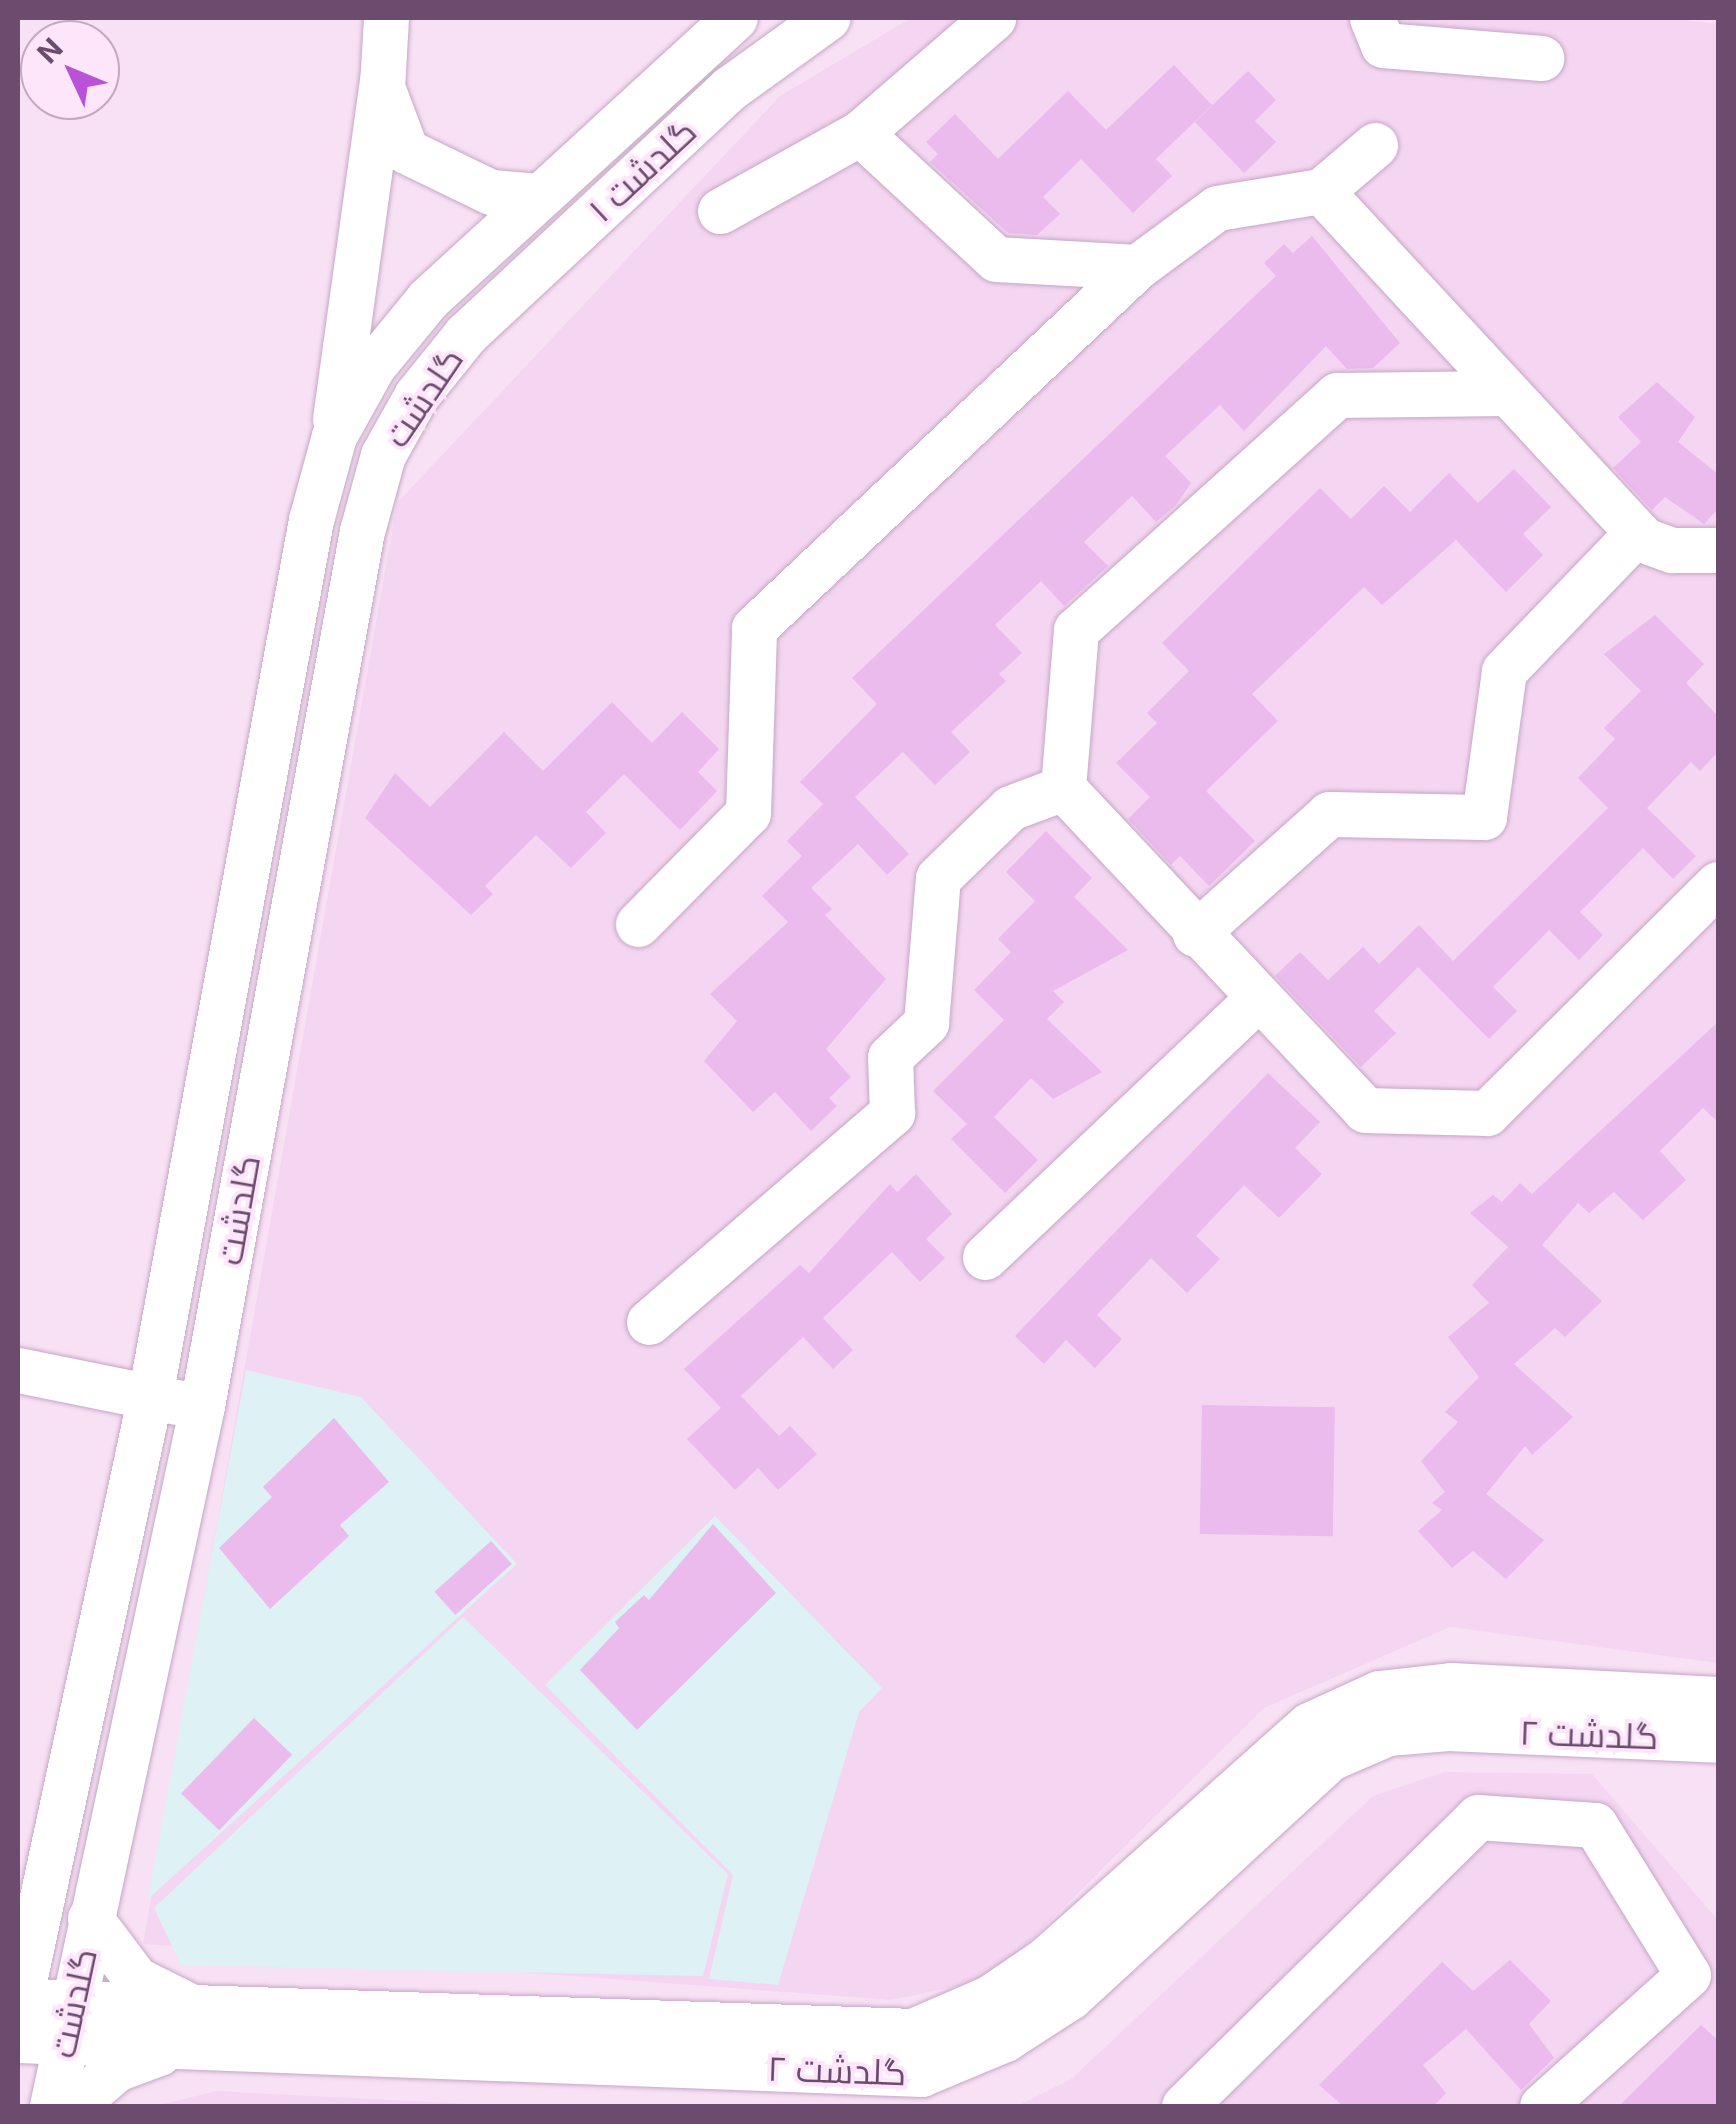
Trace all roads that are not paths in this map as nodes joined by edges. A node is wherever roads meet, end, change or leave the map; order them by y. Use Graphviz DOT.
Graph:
graph roads {
  1 [pos="386,18"];
  2 [pos="735,18"];
  3 [pos="827,18"];
  4 [pos="992,18"];
  5 [pos="1372,18"];
  6 [pos="684,33"];
  7 [pos="1542,58"];
  8 [pos="382,79"];
  9 [pos="860,134"];
  10 [pos="1375,145"];
  11 [pos="1321,191"];
  12 [pos="538,196"];
  13 [pos="720,211"];
  14 [pos="1137,267"];
  15 [pos="428,299"];
  16 [pos="466,334"];
  17 [pos="1508,392"];
  18 [pos="334,436"];
  19 [pos="1637,534"];
  20 [pos="1718,550"];
  21 [pos="1063,788"];
  22 [pos="1718,884"];
  23 [pos="638,924"];
  24 [pos="1195,934"];
  25 [pos="1254,1000"];
  26 [pos="216,1039"];
  27 [pos="268,1047"];
  28 [pos="985,1257"];
  29 [pos="649,1322"];
  30 [pos="18,1370"];
  31 [pos="150,1396"];
  32 [pos="202,1406"];
  33 [pos="1718,1699"];
  34 [pos="1718,1740"];
  35 [pos="90,1918"];
  36 [pos="18,2017"];
  37 [pos="68,2024"];
  38 [pos="184,2027"];
  39 [pos="1203,2097"];
  40 [pos="52,2106"];
  41 [pos="73,2106"];
  42 [pos="1542,2106"];
  1 -- 8 [label="street"];
  2 -- 6 [label="street, گلدشت ۱"];
  3 -- 16 [label="street, گلدشت ۱"];
  4 -- 9 [label="street"];
  5 -- 7 [label="street"];
  6 -- 12 [label="street, گلدشت ۱"];
  8 -- 12 [label="street"];
  8 -- 18 [label="street"];
  9 -- 13 [label="street"];
  9 -- 14 [label="street"];
  10 -- 11 [label="street"];
  11 -- 14 [label="street"];
  11 -- 17 [label="street"];
  12 -- 15 [label="street, گلدشت ۱"];
  14 -- 23 [label="street"];
  15 -- 18 [label="street, گلدشت"];
  16 -- 27 [label="street, گلدشت"];
  17 -- 19 [label="street"];
  17 -- 21 [label="street"];
  18 -- 26 [label="street, گلدشت"];
  19 -- 20 [label="street"];
  19 -- 24 [label="street"];
  21 -- 24 [label="street"];
  21 -- 29 [label="street"];
  22 -- 25 [label="street"];
  24 -- 25 [label="street"];
  25 -- 28 [label="street"];
  26 -- 27 [label="street"];
  26 -- 31 [label="street, گلدشت"];
  27 -- 32 [label="street, گلدشت"];
  30 -- 31 [label="street"];
  31 -- 32 [label="street"];
  31 -- 36 [label="street, گلدشت"];
  32 -- 35 [label="street, گلدشت"];
  33 -- 38 [label="street, گلدشت ۲"];
  34 -- 38 [label="street, گلدشت ۲"];
  35 -- 37 [label="street, گلدشت"];
  35 -- 38 [label="street"];
  36 -- 37 [label="street, گلدشت ۲"];
  37 -- 38 [label="street, گلدشت ۲"];
  37 -- 40 [label="street, گلدشت"];
  38 -- 41 [label="street"];
  39 -- 42 [label="street"];
}
